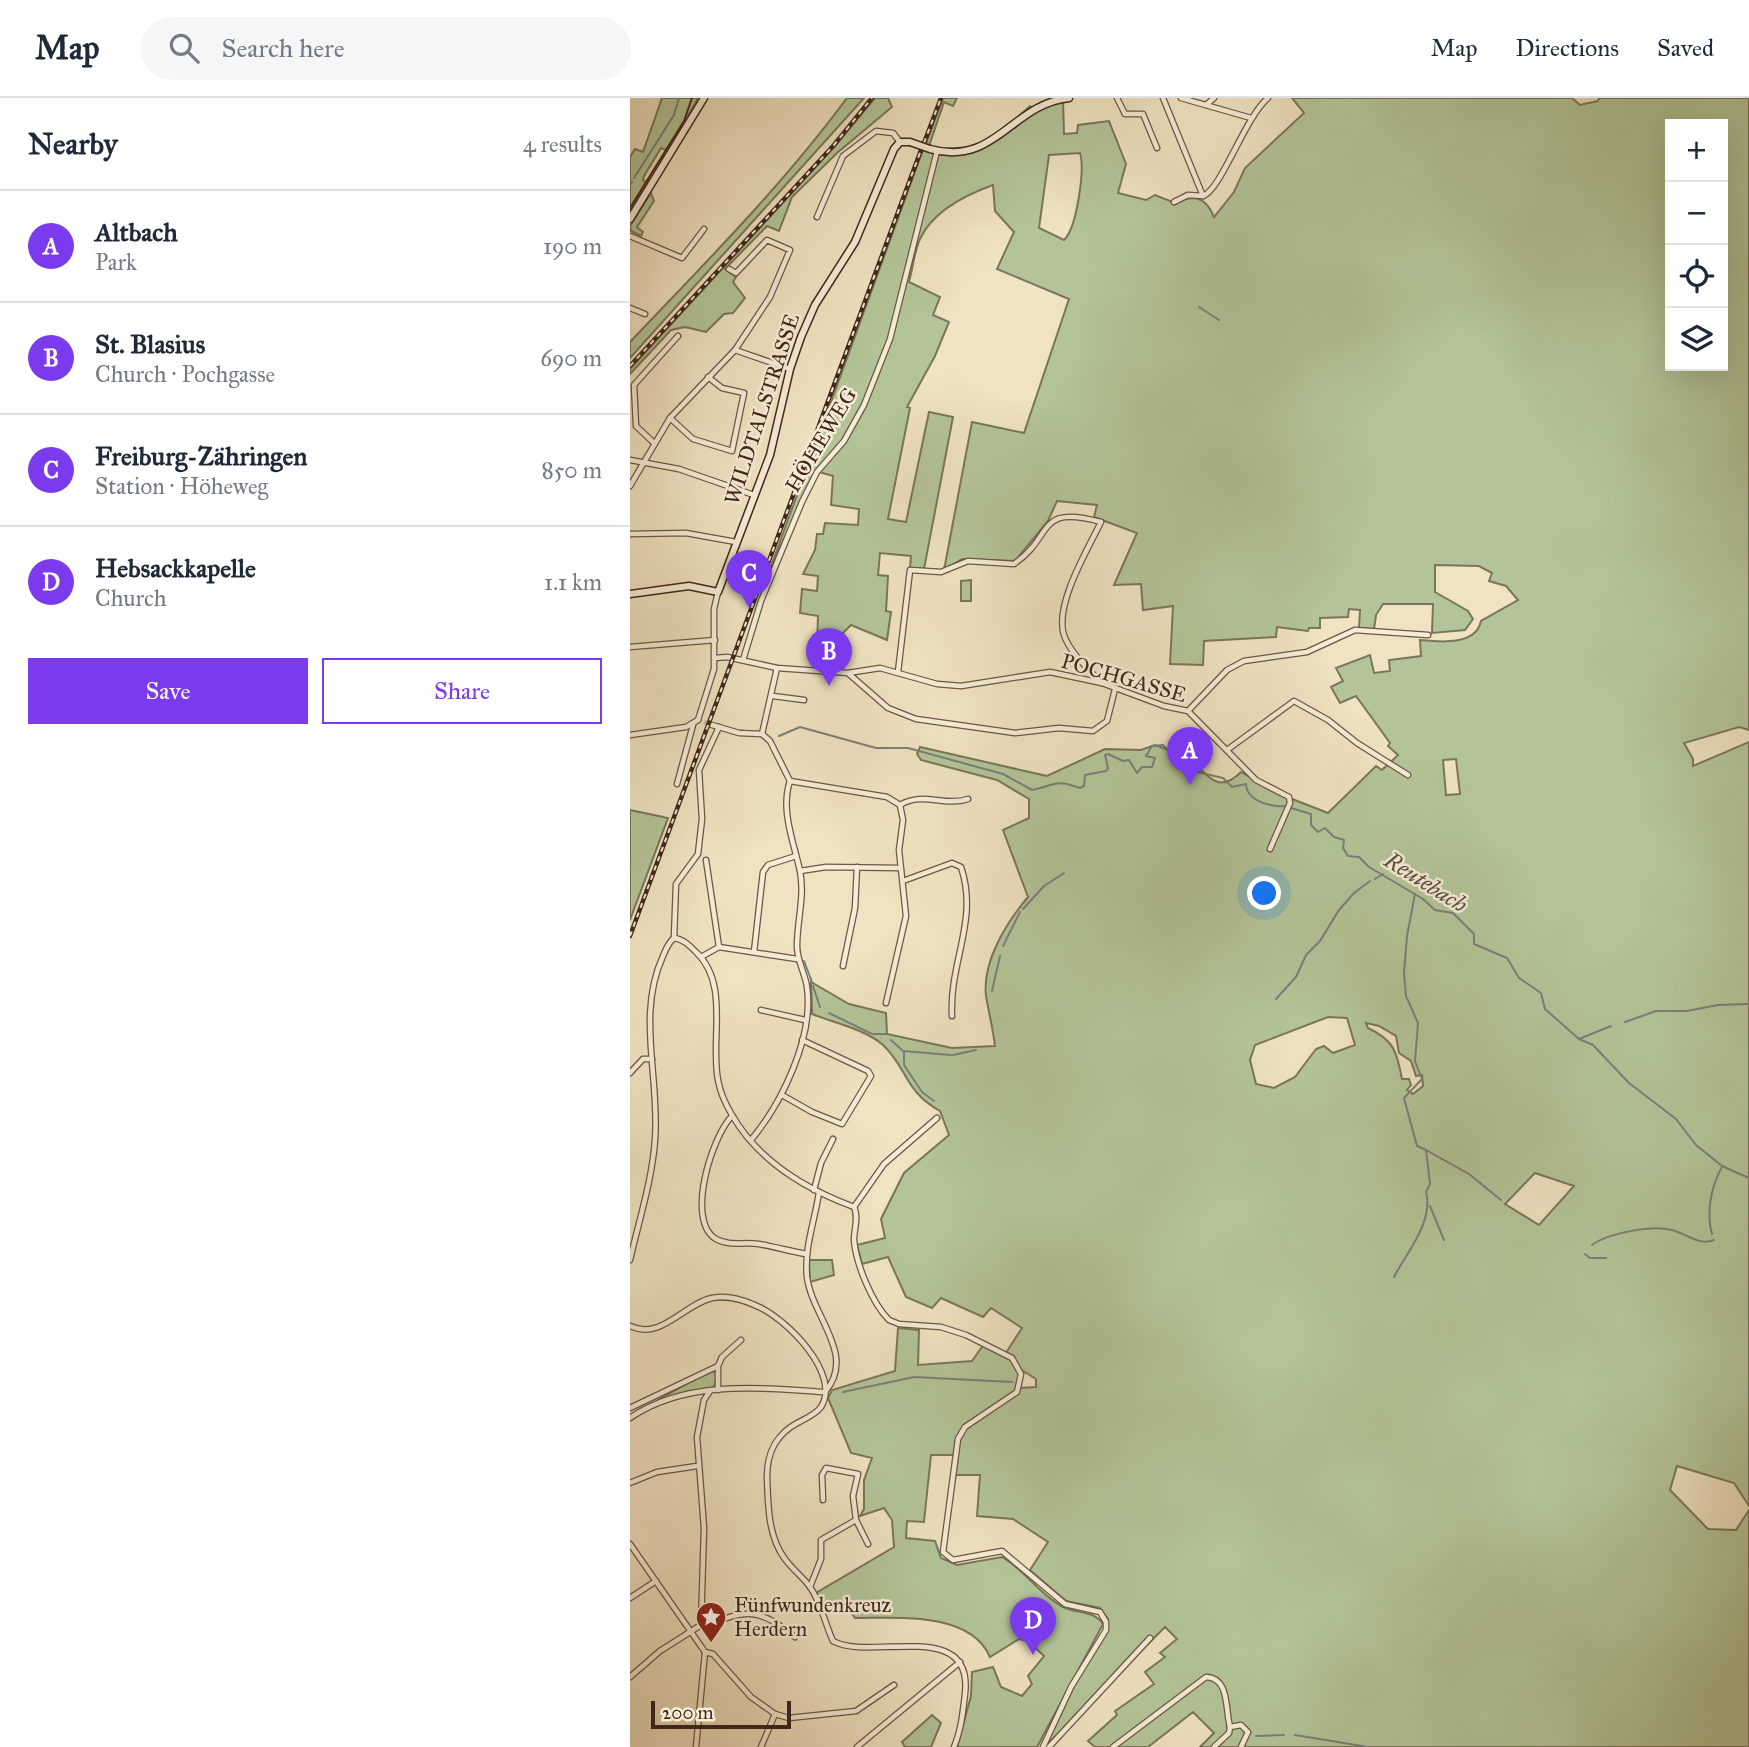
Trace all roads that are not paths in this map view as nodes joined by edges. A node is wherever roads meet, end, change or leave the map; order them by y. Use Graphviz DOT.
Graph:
graph roads {
  1 [pos="705,98"];
  2 [pos="1069,98"];
  3 [pos="1117,98"];
  4 [pos="1163,98"];
  5 [pos="1181,98"];
  6 [pos="1214,98"];
  7 [pos="1268,98"];
  8 [pos="1206,106"];
  9 [pos="1251,119"];
  10 [pos="901,142"];
  11 [pos="1157,148"];
  12 [pos="933,150"];
  13 [pos="1203,196"];
  14 [pos="1174,202"];
  15 [pos="817,217"];
  16 [pos="630,219"];
  17 [pos="704,229"];
  18 [pos="630,236"];
  19 [pos="729,269"];
  20 [pos="630,308"];
  21 [pos="645,314"];
  22 [pos="678,336"];
  23 [pos="735,349"];
  24 [pos="790,369"];
  25 [pos="708,377"];
  26 [pos="632,384"];
  27 [pos="670,418"];
  28 [pos="653,442"];
  29 [pos="630,460"];
  30 [pos="643,461"];
  31 [pos="630,486"];
  32 [pos="754,495"];
  33 [pos="630,534"];
  34 [pos="736,542"];
  35 [pos="718,592"];
  36 [pos="630,594"];
  37 [pos="1429,635"];
  38 [pos="715,640"];
  39 [pos="630,648"];
  40 [pos="715,658"];
  41 [pos="743,660"];
  42 [pos="778,668"];
  43 [pos="898,672"];
  44 [pos="848,673"];
  45 [pos="1101,683"];
  46 [pos="1115,689"];
  47 [pos="773,696"];
  48 [pos="804,700"];
  49 [pos="1188,711"];
  50 [pos="693,725"];
  51 [pos="762,734"];
  52 [pos="630,735"];
  53 [pos="1227,750"];
  54 [pos="1408,775"];
  55 [pos="790,781"];
  56 [pos="677,784"];
  57 [pos="968,799"];
  58 [pos="900,804"];
  59 [pos="1270,849"];
  60 [pos="796,856"];
  61 [pos="706,860"];
  62 [pos="857,867"];
  63 [pos="900,867"];
  64 [pos="800,871"];
  65 [pos="903,881"];
  66 [pos="674,938"];
  67 [pos="719,947"];
  68 [pos="754,952"];
  69 [pos="701,957"];
  70 [pos="797,959"];
  71 [pos="844,967"];
  72 [pos="886,1003"];
  73 [pos="761,1010"];
  74 [pos="952,1016"];
  75 [pos="805,1020"];
  76 [pos="801,1040"];
  77 [pos="652,1059"];
  78 [pos="630,1073"];
  79 [pos="782,1095"];
  80 [pos="732,1116"];
  81 [pos="937,1118"];
  82 [pos="833,1139"];
  83 [pos="751,1140"];
  84 [pos="817,1191"];
  85 [pos="854,1207"];
  86 [pos="806,1254"];
  87 [pos="630,1260"];
  88 [pos="630,1326"];
  89 [pos="741,1340"];
  90 [pos="718,1366"];
  91 [pos="718,1390"];
  92 [pos="710,1391"];
  93 [pos="825,1392"];
  94 [pos="630,1408"];
  95 [pos="630,1418"];
  96 [pos="697,1466"];
  97 [pos="630,1483"];
  98 [pos="822,1500"];
  99 [pos="856,1520"];
  100 [pos="630,1544"];
  101 [pos="868,1544"];
  102 [pos="656,1581"];
  103 [pos="810,1587"];
  104 [pos="630,1598"];
  105 [pos="701,1625"];
  106 [pos="692,1630"];
  107 [pos="795,1637"];
  108 [pos="1150,1638"];
  109 [pos="705,1652"];
  110 [pos="960,1662"];
  111 [pos="630,1677"];
  112 [pos="894,1685"];
  113 [pos="775,1714"];
  114 [pos="1230,1727"];
  115 [pos="696,1747"];
  116 [pos="761,1747"];
  117 [pos="857,1747"];
  118 [pos="954,1747"];
  119 [pos="1042,1747"];
  120 [pos="1049,1747"];
  121 [pos="1113,1747"];
  122 [pos="1214,1747"];
  123 [pos="1241,1747"];
  1 -- 16 [label="street"];
  2 -- 12 [label="street"];
  3 -- 11 [label="street"];
  4 -- 13 [label="street"];
  5 -- 8 [label="street"];
  6 -- 8 [label="street"];
  7 -- 9 [label="street"];
  8 -- 9 [label="street"];
  9 -- 13 [label="street"];
  10 -- 12 [label="street, bridge"];
  10 -- 15 [label="street"];
  10 -- 24 [label="street, WILDTALSTRASSE"];
  12 -- 41 [label="street, HÖHEWEG"];
  13 -- 14 [label="street"];
  17 -- 18 [label="street"];
  19 -- 23 [label="street"];
  20 -- 21 [label="street"];
  22 -- 26 [label="street"];
  23 -- 24 [label="street"];
  23 -- 25 [label="street"];
  24 -- 32 [label="street, WILDTALSTRASSE"];
  25 -- 27 [label="street"];
  25 -- 27 [label="street"];
  26 -- 28 [label="street"];
  27 -- 28 [label="street"];
  28 -- 30 [label="street"];
  29 -- 30 [label="street"];
  30 -- 31 [label="street"];
  30 -- 32 [label="street"];
  32 -- 34 [label="street, WILDTALSTRASSE"];
  33 -- 34 [label="street"];
  34 -- 35 [label="street, WILDTALSTRASSE"];
  35 -- 36 [label="street"];
  35 -- 38 [label="street, WILDTALSTRASSE"];
  37 -- 49 [label="street"];
  38 -- 39 [label="street"];
  38 -- 40 [label="street, WILDTALSTRASSE"];
  40 -- 41 [label="street, POCHGASSE"];
  40 -- 50 [label="street, WILDTALSTRASSE"];
  41 -- 42 [label="street, POCHGASSE"];
  42 -- 44 [label="street, POCHGASSE"];
  42 -- 47 [label="street"];
  43 -- 44 [label="street, POCHGASSE"];
  43 -- 45 [label="street, POCHGASSE"];
  43 -- 45 [label="street"];
  44 -- 46 [label="street"];
  45 -- 46 [label="street, POCHGASSE"];
  46 -- 49 [label="street, POCHGASSE"];
  47 -- 48 [label="street"];
  47 -- 51 [label="street"];
  49 -- 53 [label="street, POCHGASSE"];
  50 -- 52 [label="street"];
  50 -- 56 [label="street"];
  51 -- 55 [label="street"];
  51 -- 66 [label="street"];
  53 -- 54 [label="street"];
  53 -- 59 [label="street, POCHGASSE"];
  55 -- 58 [label="street"];
  55 -- 60 [label="street"];
  57 -- 58 [label="street"];
  58 -- 63 [label="street"];
  60 -- 64 [label="street"];
  60 -- 68 [label="street"];
  61 -- 67 [label="street"];
  62 -- 63 [label="street"];
  62 -- 64 [label="street"];
  62 -- 71 [label="street"];
  63 -- 65 [label="street"];
  64 -- 70 [label="street"];
  65 -- 72 [label="street"];
  65 -- 74 [label="street"];
  66 -- 69 [label="street"];
  66 -- 77 [label="street"];
  67 -- 68 [label="street"];
  67 -- 69 [label="street"];
  68 -- 70 [label="street"];
  69 -- 80 [label="street"];
  70 -- 75 [label="street"];
  73 -- 75 [label="street"];
  75 -- 76 [label="street"];
  76 -- 79 [label="street"];
  76 -- 79 [label="street"];
  77 -- 78 [label="street"];
  77 -- 87 [label="street"];
  79 -- 83 [label="street"];
  80 -- 83 [label="street"];
  80 -- 86 [label="street"];
  81 -- 85 [label="street"];
  82 -- 84 [label="street"];
  83 -- 84 [label="street"];
  84 -- 85 [label="street"];
  84 -- 86 [label="street"];
  85 -- 119 [label="street"];
  86 -- 93 [label="street"];
  88 -- 93 [label="street"];
  89 -- 90 [label="street"];
  90 -- 91 [label="street"];
  90 -- 94 [label="street"];
  91 -- 92 [label="street"];
  91 -- 93 [label="street"];
  92 -- 95 [label="street"];
  92 -- 96 [label="street"];
  93 -- 103 [label="street"];
  96 -- 97 [label="street"];
  96 -- 105 [label="street"];
  98 -- 99 [label="street"];
  99 -- 101 [label="street"];
  99 -- 103 [label="street"];
  100 -- 102 [label="street"];
  102 -- 104 [label="street"];
  102 -- 106 [label="street"];
  103 -- 110 [label="street"];
  105 -- 106 [label="street"];
  105 -- 107 [label="street"];
  106 -- 109 [label="street"];
  106 -- 111 [label="street"];
  108 -- 120 [label="street"];
  109 -- 113 [label="street"];
  109 -- 115 [label="street"];
  110 -- 117 [label="street"];
  110 -- 118 [label="street"];
  112 -- 113 [label="street"];
  113 -- 116 [label="street"];
  114 -- 121 [label="street"];
  114 -- 122 [label="street"];
  114 -- 123 [label="street"];
}
